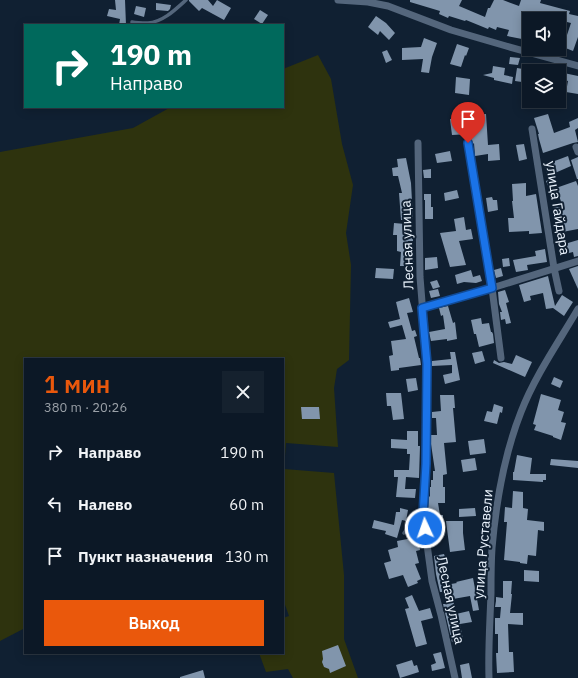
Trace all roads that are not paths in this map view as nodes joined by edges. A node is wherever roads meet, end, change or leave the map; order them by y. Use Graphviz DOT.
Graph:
graph roads {
  1 [pos="186,0"];
  2 [pos="338,0"];
  3 [pos="388,3"];
  4 [pos="132,22"];
  5 [pos="578,66"];
  6 [pos="532,129"];
  7 [pos="418,143"];
  8 [pos="468,143"];
  9 [pos="578,261"];
  10 [pos="554,268"];
  11 [pos="492,288"];
  12 [pos="559,291"];
  13 [pos="422,308"];
  14 [pos="578,309"];
  15 [pos="502,358"];
  16 [pos="423,515"];
  17 [pos="404,533"];
  18 [pos="455,678"];
  19 [pos="489,678"];
  1 -- 4 [label="lane"];
  2 -- 3 [label="street"];
  3 -- 5 [label="street"];
  6 -- 10 [label="street, улица Гайдара"];
  7 -- 13 [label="street, Лесная улица"];
  8 -- 11 [label="street"];
  9 -- 10 [label="street"];
  10 -- 11 [label="street"];
  10 -- 12 [label="street, улица Гайдара"];
  11 -- 13 [label="street"];
  11 -- 15 [label="street"];
  13 -- 16 [label="street, Лесная улица"];
  14 -- 19 [label="street, улица Руставели"];
  16 -- 17 [label="lane"];
  16 -- 18 [label="street, Лесная улица"];
}
